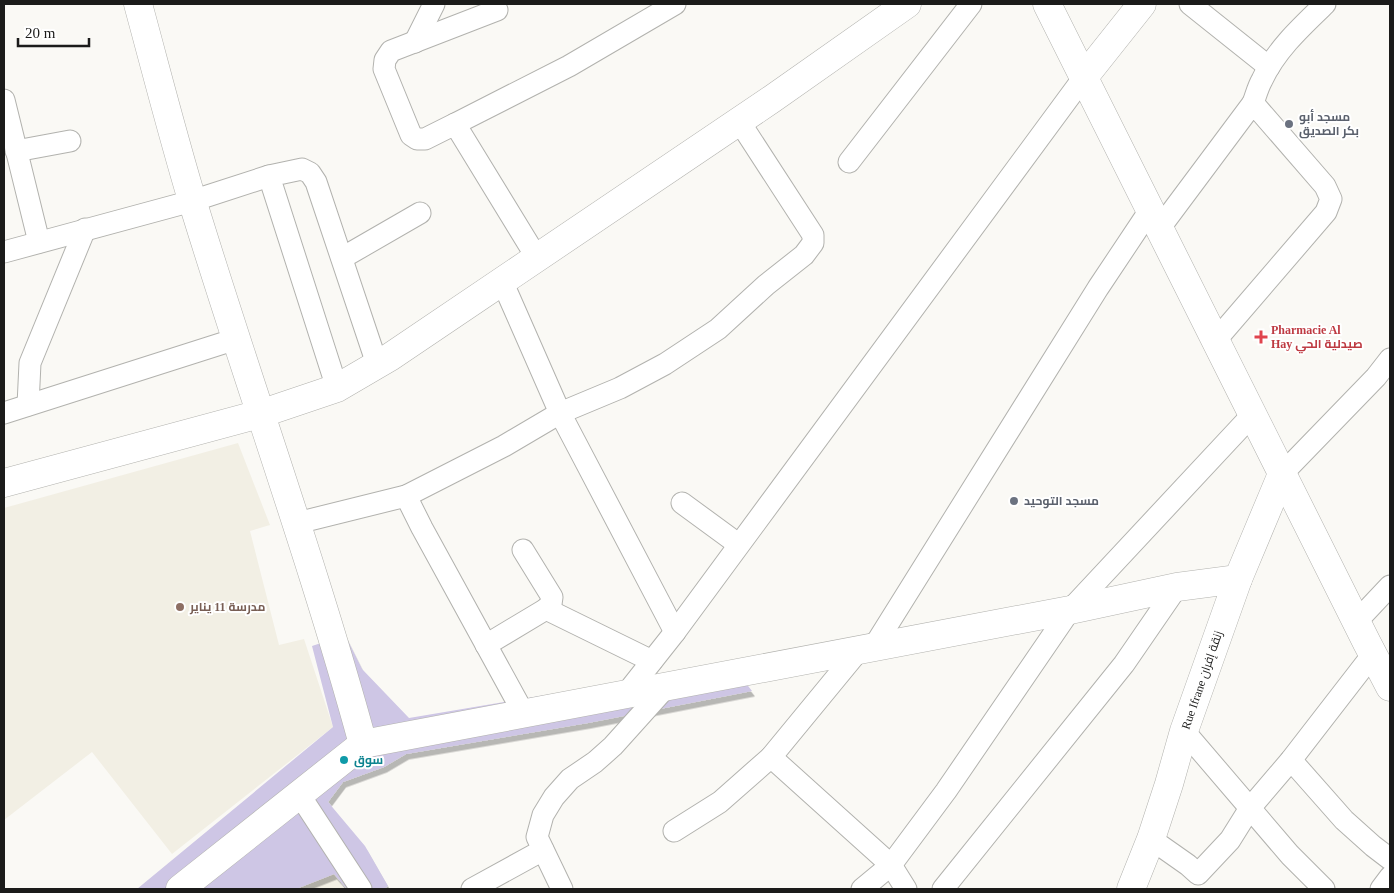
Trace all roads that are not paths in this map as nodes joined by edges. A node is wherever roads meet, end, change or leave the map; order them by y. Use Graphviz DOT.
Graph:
graph roads {
  1 [pos="138,4"];
  2 [pos="434,4"];
  3 [pos="675,4"];
  4 [pos="907,4"];
  5 [pos="971,4"];
  6 [pos="1047,4"];
  7 [pos="1142,4"];
  8 [pos="1190,4"];
  9 [pos="1325,4"];
  10 [pos="497,10"];
  11 [pos="415,42"];
  12 [pos="1269,67"];
  13 [pos="1084,77"];
  14 [pos="4,100"];
  15 [pos="1253,103"];
  16 [pos="740,121"];
  17 [pos="455,124"];
  18 [pos="70,141"];
  19 [pos="16,151"];
  20 [pos="849,162"];
  21 [pos="269,176"];
  22 [pos="192,201"];
  23 [pos="420,213"];
  24 [pos="1154,219"];
  25 [pos="85,230"];
  26 [pos="39,242"];
  27 [pos="4,252"];
  28 [pos="342,258"];
  29 [pos="536,258"];
  30 [pos="502,282"];
  31 [pos="236,339"];
  32 [pos="1216,340"];
  33 [pos="1390,359"];
  34 [pos="378,364"];
  35 [pos="337,388"];
  36 [pos="28,406"];
  37 [pos="560,412"];
  38 [pos="4,413"];
  39 [pos="260,414"];
  40 [pos="1252,415"];
  41 [pos="1282,474"];
  42 [pos="4,484"];
  43 [pos="406,496"];
  44 [pos="682,503"];
  45 [pos="298,524"];
  46 [pos="738,544"];
  47 [pos="524,550"];
  48 [pos="1238,579"];
  49 [pos="1390,586"];
  50 [pos="1177,587"];
  51 [pos="546,610"];
  52 [pos="1070,610"];
  53 [pos="1356,621"];
  54 [pos="675,632"];
  55 [pos="486,645"];
  56 [pos="866,649"];
  57 [pos="1373,654"];
  58 [pos="652,661"];
  59 [pos="667,686"];
  60 [pos="1390,686"];
  61 [pos="626,694"];
  62 [pos="524,714"];
  63 [pos="1184,730"];
  64 [pos="364,744"];
  65 [pos="771,757"];
  66 [pos="1291,760"];
  67 [pos="299,794"];
  68 [pos="1250,808"];
  69 [pos="674,831"];
  70 [pos="1151,838"];
  71 [pos="544,850"];
  72 [pos="1390,859"];
  73 [pos="891,865"];
  74 [pos="1390,877"];
  75 [pos="1204,882"];
  76 [pos="180,889"];
  77 [pos="361,889"];
  78 [pos="472,889"];
  79 [pos="562,889"];
  80 [pos="862,889"];
  81 [pos="906,889"];
  82 [pos="944,889"];
  83 [pos="1132,889"];
  84 [pos="1324,889"];
  85 [pos="1381,889"];
  1 -- 22 [label="street"];
  2 -- 11 [label="street"];
  3 -- 17 [label="street"];
  4 -- 16 [label="street"];
  5 -- 20 [label="street"];
  6 -- 13 [label="street"];
  7 -- 13 [label="street"];
  8 -- 12 [label="street"];
  9 -- 12 [label="street"];
  10 -- 11 [label="street"];
  11 -- 17 [label="street"];
  12 -- 15 [label="street"];
  13 -- 24 [label="street"];
  13 -- 46 [label="street"];
  14 -- 19 [label="street"];
  15 -- 24 [label="street"];
  15 -- 32 [label="street"];
  16 -- 29 [label="street"];
  16 -- 37 [label="street"];
  17 -- 29 [label="street"];
  18 -- 19 [label="street"];
  19 -- 26 [label="street"];
  21 -- 22 [label="street"];
  21 -- 28 [label="street"];
  21 -- 35 [label="street"];
  22 -- 25 [label="street"];
  22 -- 31 [label="street"];
  23 -- 28 [label="street"];
  24 -- 32 [label="street"];
  24 -- 56 [label="street"];
  25 -- 26 [label="street"];
  25 -- 36 [label="street"];
  26 -- 27 [label="street"];
  28 -- 34 [label="street"];
  29 -- 30 [label="street"];
  30 -- 34 [label="street"];
  30 -- 37 [label="street"];
  31 -- 36 [label="street"];
  31 -- 39 [label="street"];
  32 -- 40 [label="street"];
  33 -- 41 [label="street"];
  34 -- 35 [label="street"];
  35 -- 39 [label="street"];
  36 -- 38 [label="street"];
  37 -- 43 [label="street"];
  37 -- 54 [label="street"];
  39 -- 42 [label="street"];
  39 -- 45 [label="street"];
  40 -- 41 [label="street"];
  40 -- 52 [label="street"];
  41 -- 48 [label="street, Rue Ifrane زنقة إفران"];
  41 -- 53 [label="street"];
  43 -- 45 [label="street"];
  43 -- 55 [label="street"];
  44 -- 46 [label="street"];
  45 -- 64 [label="street"];
  46 -- 54 [label="street"];
  47 -- 51 [label="street"];
  48 -- 50 [label="street"];
  48 -- 63 [label="street, Rue Ifrane زنقة إفران"];
  49 -- 53 [label="street"];
  50 -- 52 [label="street"];
  50 -- 82 [label="street"];
  51 -- 55 [label="street"];
  51 -- 58 [label="street"];
  52 -- 56 [label="street"];
  52 -- 73 [label="street"];
  53 -- 57 [label="street"];
  54 -- 58 [label="street"];
  55 -- 62 [label="street"];
  56 -- 59 [label="street"];
  56 -- 65 [label="street"];
  57 -- 60 [label="street"];
  57 -- 66 [label="street"];
  58 -- 61 [label="street"];
  59 -- 61 [label="street"];
  59 -- 71 [label="street"];
  61 -- 62 [label="street"];
  62 -- 64 [label="street"];
  63 -- 68 [label="street"];
  63 -- 70 [label="street, Rue Ifrane زنقة إفران"];
  64 -- 67 [label="street"];
  65 -- 69 [label="street"];
  65 -- 73 [label="street"];
  66 -- 68 [label="street"];
  66 -- 72 [label="street"];
  67 -- 76 [label="street"];
  67 -- 77 [label="street"];
  68 -- 75 [label="street"];
  68 -- 84 [label="street"];
  70 -- 75 [label="street"];
  70 -- 83 [label="street, Rue Ifrane زنقة إفران"];
  71 -- 78 [label="street"];
  71 -- 79 [label="street"];
  73 -- 80 [label="street"];
  73 -- 81 [label="street"];
  74 -- 85 [label="street"];
}
